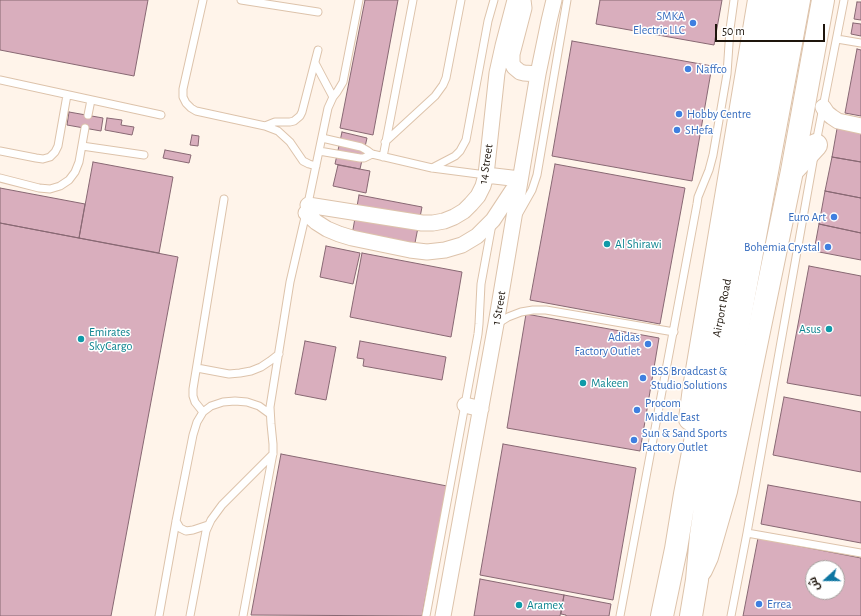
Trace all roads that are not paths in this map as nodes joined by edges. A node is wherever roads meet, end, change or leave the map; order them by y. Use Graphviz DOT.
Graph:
graph roads {
  1 [pos="203,0"];
  2 [pos="241,0"];
  3 [pos="359,0"];
  4 [pos="413,0"];
  5 [pos="461,0"];
  6 [pos="494,0"];
  7 [pos="516,0"];
  8 [pos="523,0"];
  9 [pos="554,0"];
  10 [pos="567,0"];
  11 [pos="734,0"];
  12 [pos="759,0"];
  13 [pos="780,0"];
  14 [pos="799,0"];
  15 [pos="823,0"];
  16 [pos="844,0"];
  17 [pos="318,12"];
  18 [pos="837,39"];
  19 [pos="861,43"];
  20 [pos="318,50"];
  21 [pos="315,63"];
  22 [pos="538,74"];
  23 [pos="0,80"];
  24 [pos="67,95"];
  25 [pos="333,97"];
  26 [pos="91,100"];
  27 [pos="824,107"];
  28 [pos="88,115"];
  29 [pos="161,115"];
  30 [pos="265,126"];
  31 [pos="861,126"];
  32 [pos="85,128"];
  33 [pos="322,138"];
  34 [pos="386,142"];
  35 [pos="82,146"];
  36 [pos="816,146"];
  37 [pos="0,151"];
  38 [pos="319,151"];
  39 [pos="372,154"];
  40 [pos="144,155"];
  41 [pos="383,157"];
  42 [pos="316,166"];
  43 [pos="432,168"];
  44 [pos="792,171"];
  45 [pos="486,175"];
  46 [pos="0,178"];
  47 [pos="520,179"];
  48 [pos="224,199"];
  49 [pos="307,209"];
  50 [pos="493,220"];
  51 [pos="514,221"];
  52 [pos="496,324"];
  53 [pos="674,332"];
  54 [pos="279,354"];
  55 [pos="196,368"];
  56 [pos="465,405"];
  57 [pos="481,409"];
  58 [pos="203,412"];
  59 [pos="270,414"];
  60 [pos="273,453"];
  61 [pos="176,521"];
  62 [pos="208,525"];
  63 [pos="747,533"];
  64 [pos="676,549"];
  65 [pos="861,553"];
  66 [pos="697,580"];
  67 [pos="159,616"];
  68 [pos="190,616"];
  69 [pos="243,616"];
  70 [pos="426,616"];
  71 [pos="443,616"];
  72 [pos="620,616"];
  73 [pos="662,616"];
  74 [pos="691,616"];
  75 [pos="731,616"];
  1 -- 30 [label="lane"];
  2 -- 17 [label="lane"];
  3 -- 25 [label="lane"];
  4 -- 34 [label="lane"];
  5 -- 34 [label="lane"];
  6 -- 43 [label="lane"];
  7 -- 45 [label="street, 14 Street"];
  8 -- 22 [label="street"];
  9 -- 22 [label="street, 1 Street"];
  10 -- 51 [label="lane"];
  11 -- 53 [label="lane"];
  12 -- 64 [label="main road"];
  13 -- 64 [label="main road, Airport Road"];
  14 -- 66 [label="main road, Airport Road"];
  15 -- 44 [label="main road"];
  16 -- 18 [label="lane"];
  18 -- 19 [label="lane"];
  18 -- 27 [label="lane"];
  20 -- 21 [label="lane"];
  21 -- 25 [label="lane"];
  21 -- 30 [label="lane"];
  22 -- 47 [label="street, 1 Street"];
  23 -- 24 [label="lane"];
  24 -- 26 [label="lane"];
  24 -- 37 [label="lane"];
  25 -- 33 [label="lane"];
  26 -- 28 [label="lane"];
  26 -- 29 [label="lane"];
  27 -- 31 [label="street"];
  27 -- 36 [label="lane"];
  30 -- 42 [label="lane"];
  32 -- 35 [label="lane"];
  33 -- 38 [label="lane"];
  33 -- 39 [label="lane"];
  34 -- 41 [label="lane"];
  35 -- 40 [label="lane"];
  35 -- 46 [label="lane"];
  36 -- 44 [label="main road"];
  36 -- 63 [label="lane"];
  38 -- 39 [label="lane"];
  38 -- 42 [label="lane"];
  39 -- 41 [label="lane"];
  41 -- 43 [label="lane"];
  42 -- 49 [label="lane"];
  43 -- 45 [label="lane"];
  44 -- 66 [label="main road"];
  45 -- 47 [label="street"];
  45 -- 49 [label="street, 14 Street"];
  47 -- 50 [label="street"];
  47 -- 51 [label="street, 1 Street"];
  48 -- 55 [label="lane"];
  49 -- 50 [label="street"];
  49 -- 54 [label="lane"];
  50 -- 56 [label="lane"];
  51 -- 52 [label="street, 1 Street"];
  52 -- 53 [label="lane"];
  52 -- 57 [label="street, 1 Street"];
  53 -- 72 [label="lane"];
  54 -- 55 [label="lane"];
  54 -- 59 [label="lane"];
  55 -- 58 [label="lane"];
  56 -- 57 [label="street"];
  56 -- 70 [label="lane"];
  57 -- 71 [label="street, 1 Street"];
  58 -- 59 [label="lane"];
  58 -- 61 [label="lane"];
  59 -- 60 [label="lane"];
  60 -- 62 [label="lane"];
  60 -- 69 [label="lane"];
  61 -- 62 [label="lane"];
  61 -- 67 [label="lane"];
  62 -- 68 [label="lane"];
  63 -- 65 [label="lane"];
  63 -- 75 [label="lane"];
  64 -- 73 [label="main road, Airport Road"];
  66 -- 74 [label="main road, Airport Road"];
}
